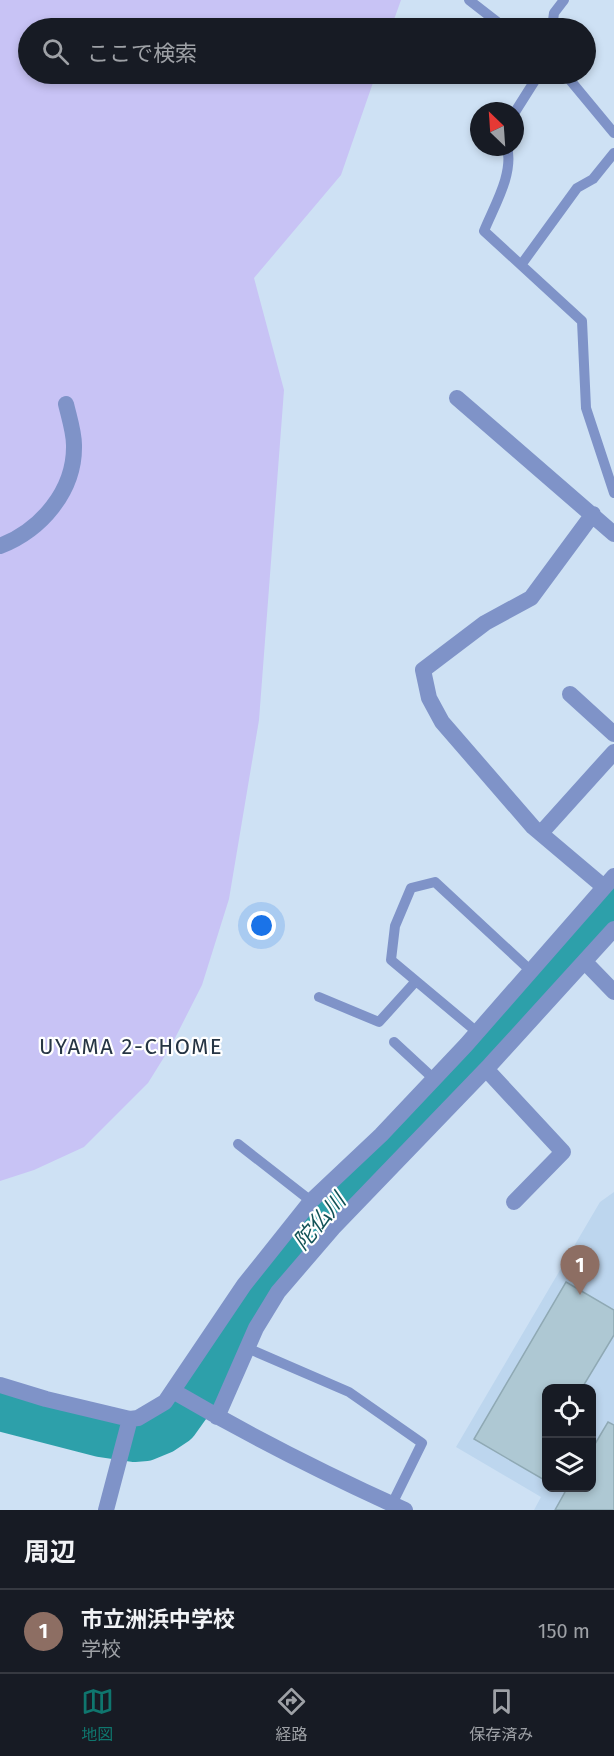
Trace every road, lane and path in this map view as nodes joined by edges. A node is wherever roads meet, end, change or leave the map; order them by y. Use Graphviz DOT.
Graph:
graph roads {
  1 [pos="469,0"];
  2 [pos="564,0"];
  3 [pos="493,18"];
  4 [pos="553,18"];
  5 [pos="533,84"];
  6 [pos="573,84"];
  7 [pos="521,102"];
  8 [pos="614,133"];
  9 [pos="614,153"];
  10 [pos="509,156"];
  11 [pos="521,265"];
  12 [pos="457,398"];
  13 [pos="66,404"];
  14 [pos="614,493"];
  15 [pos="593,514"];
  16 [pos="614,534"];
  17 [pos="0,546"];
  18 [pos="570,694"];
  19 [pos="614,734"];
  20 [pos="614,752"];
  21 [pos="541,833"];
  22 [pos="609,881"];
  23 [pos="614,929"];
  24 [pos="585,962"];
  25 [pos="531,971"];
  26 [pos="416,981"];
  27 [pos="614,992"];
  28 [pos="319,997"];
  29 [pos="477,1032"];
  30 [pos="394,1042"];
  31 [pos="486,1069"];
  32 [pos="434,1079"];
  33 [pos="238,1144"];
  34 [pos="310,1201"];
  35 [pos="514,1202"];
  36 [pos="247,1348"];
  37 [pos="0,1384"];
  38 [pos="173,1391"];
  39 [pos="217,1417"];
  40 [pos="130,1419"];
  41 [pos="398,1507"];
  42 [pos="106,1510"];
  1 -- 3 [label="lane"];
  2 -- 4 [label="lane"];
  5 -- 7 [label="lane"];
  6 -- 8 [label="lane"];
  9 -- 11 [label="lane"];
  10 -- 11 [label="lane"];
  11 -- 14 [label="lane"];
  12 -- 15 [label="street"];
  13 -- 17 [label="street"];
  15 -- 16 [label="street"];
  15 -- 21 [label="street"];
  18 -- 19 [label="street"];
  20 -- 21 [label="street"];
  21 -- 22 [label="street"];
  22 -- 25 [label="street"];
  23 -- 24 [label="street"];
  24 -- 27 [label="street"];
  24 -- 31 [label="street"];
  25 -- 26 [label="lane"];
  25 -- 29 [label="street"];
  26 -- 28 [label="lane"];
  26 -- 29 [label="lane"];
  29 -- 32 [label="street"];
  30 -- 32 [label="lane"];
  31 -- 35 [label="street"];
  31 -- 36 [label="street"];
  32 -- 34 [label="street"];
  33 -- 34 [label="lane"];
  34 -- 38 [label="street"];
  36 -- 39 [label="street"];
  36 -- 41 [label="lane"];
  37 -- 40 [label="street"];
  38 -- 39 [label="street"];
  38 -- 40 [label="street"];
  39 -- 41 [label="street"];
  40 -- 42 [label="street"];
}
